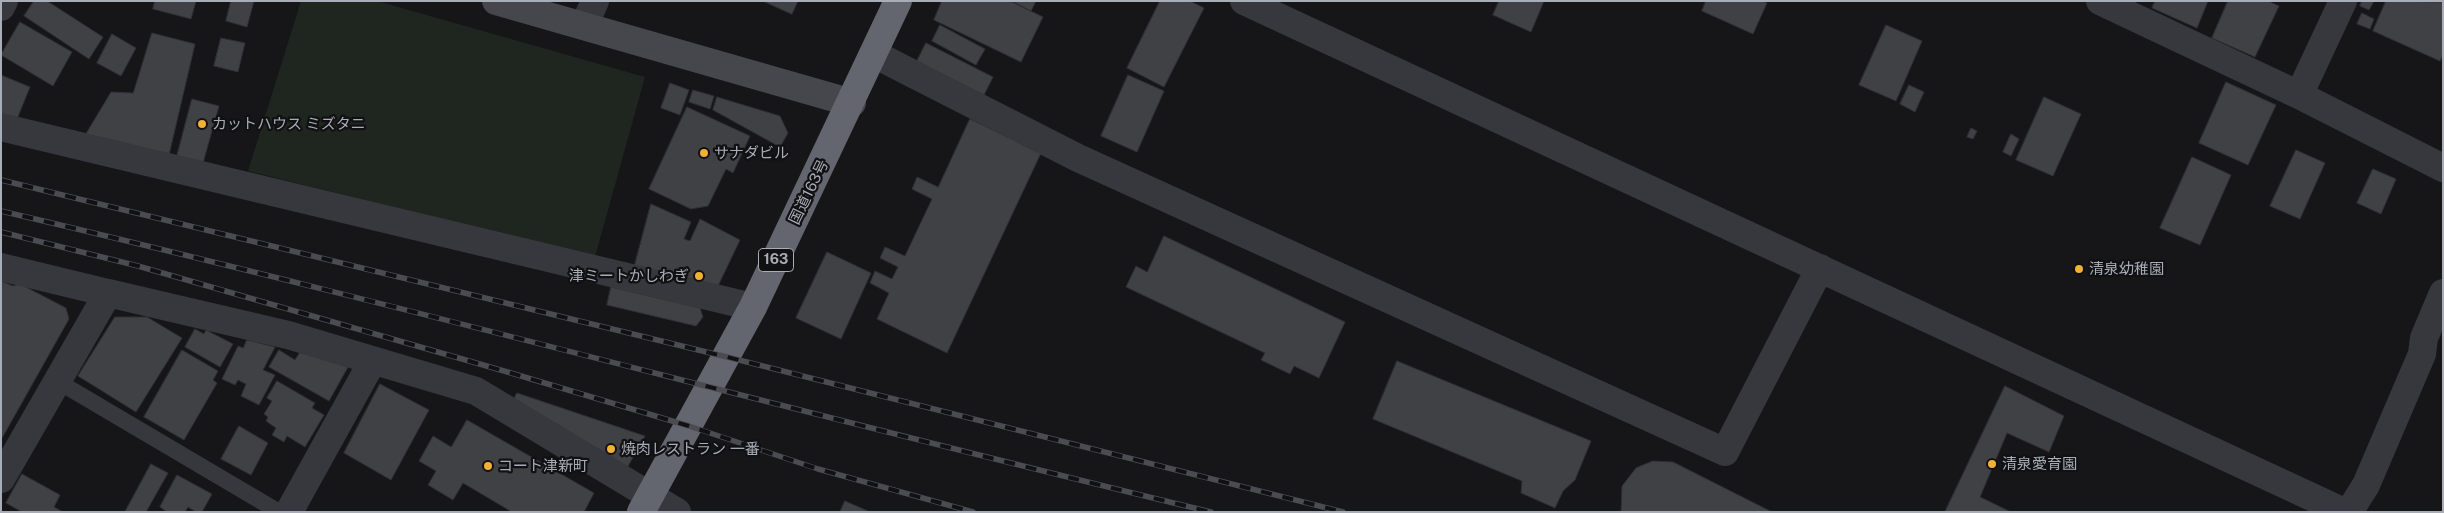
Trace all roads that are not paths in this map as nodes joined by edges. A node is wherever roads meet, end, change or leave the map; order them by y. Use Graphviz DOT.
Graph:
graph roads {
  1 [pos="4,1"];
  2 [pos="496,1"];
  3 [pos="595,1"];
  4 [pos="898,1"];
  5 [pos="1244,1"];
  6 [pos="2100,1"];
  7 [pos="2342,1"];
  8 [pos="1,7"];
  9 [pos="584,26"];
  10 [pos="874,54"];
  11 [pos="2299,95"];
  12 [pos="852,102"];
  13 [pos="1,127"];
  14 [pos="2443,168"];
  15 [pos="1,267"];
  16 [pos="1820,268"];
  17 [pos="108,294"];
  18 [pos="2443,294"];
  19 [pos="753,307"];
  20 [pos="372,362"];
  21 [pos="57,381"];
  22 [pos="1,479"];
  23 [pos="645,504"];
  24 [pos="279,512"];
  25 [pos="289,512"];
  26 [pos="677,512"];
  27 [pos="2344,512"];
  28 [pos="2349,512"];
  1 -- 8 [label="street"];
  2 -- 9 [label="street"];
  3 -- 9 [label="street"];
  4 -- 10 [label="highway, 国道163号 / 163"];
  5 -- 16 [label="street"];
  6 -- 11 [label="street"];
  7 -- 11 [label="street"];
  9 -- 12 [label="street"];
  10 -- 12 [label="highway, 国道163号 / 163"];
  10 -- 16 [label="street"];
  11 -- 14 [label="street"];
  12 -- 19 [label="highway, 国道163号 / 163"];
  13 -- 19 [label="street"];
  15 -- 17 [label="street"];
  16 -- 27 [label="street"];
  17 -- 20 [label="street"];
  17 -- 21 [label="street"];
  18 -- 28 [label="street"];
  19 -- 23 [label="highway, 国道163号 / 163"];
  20 -- 23 [label="street"];
  20 -- 25 [label="street"];
  21 -- 22 [label="street"];
  21 -- 24 [label="lane"];
  23 -- 26 [label="street"];
}
